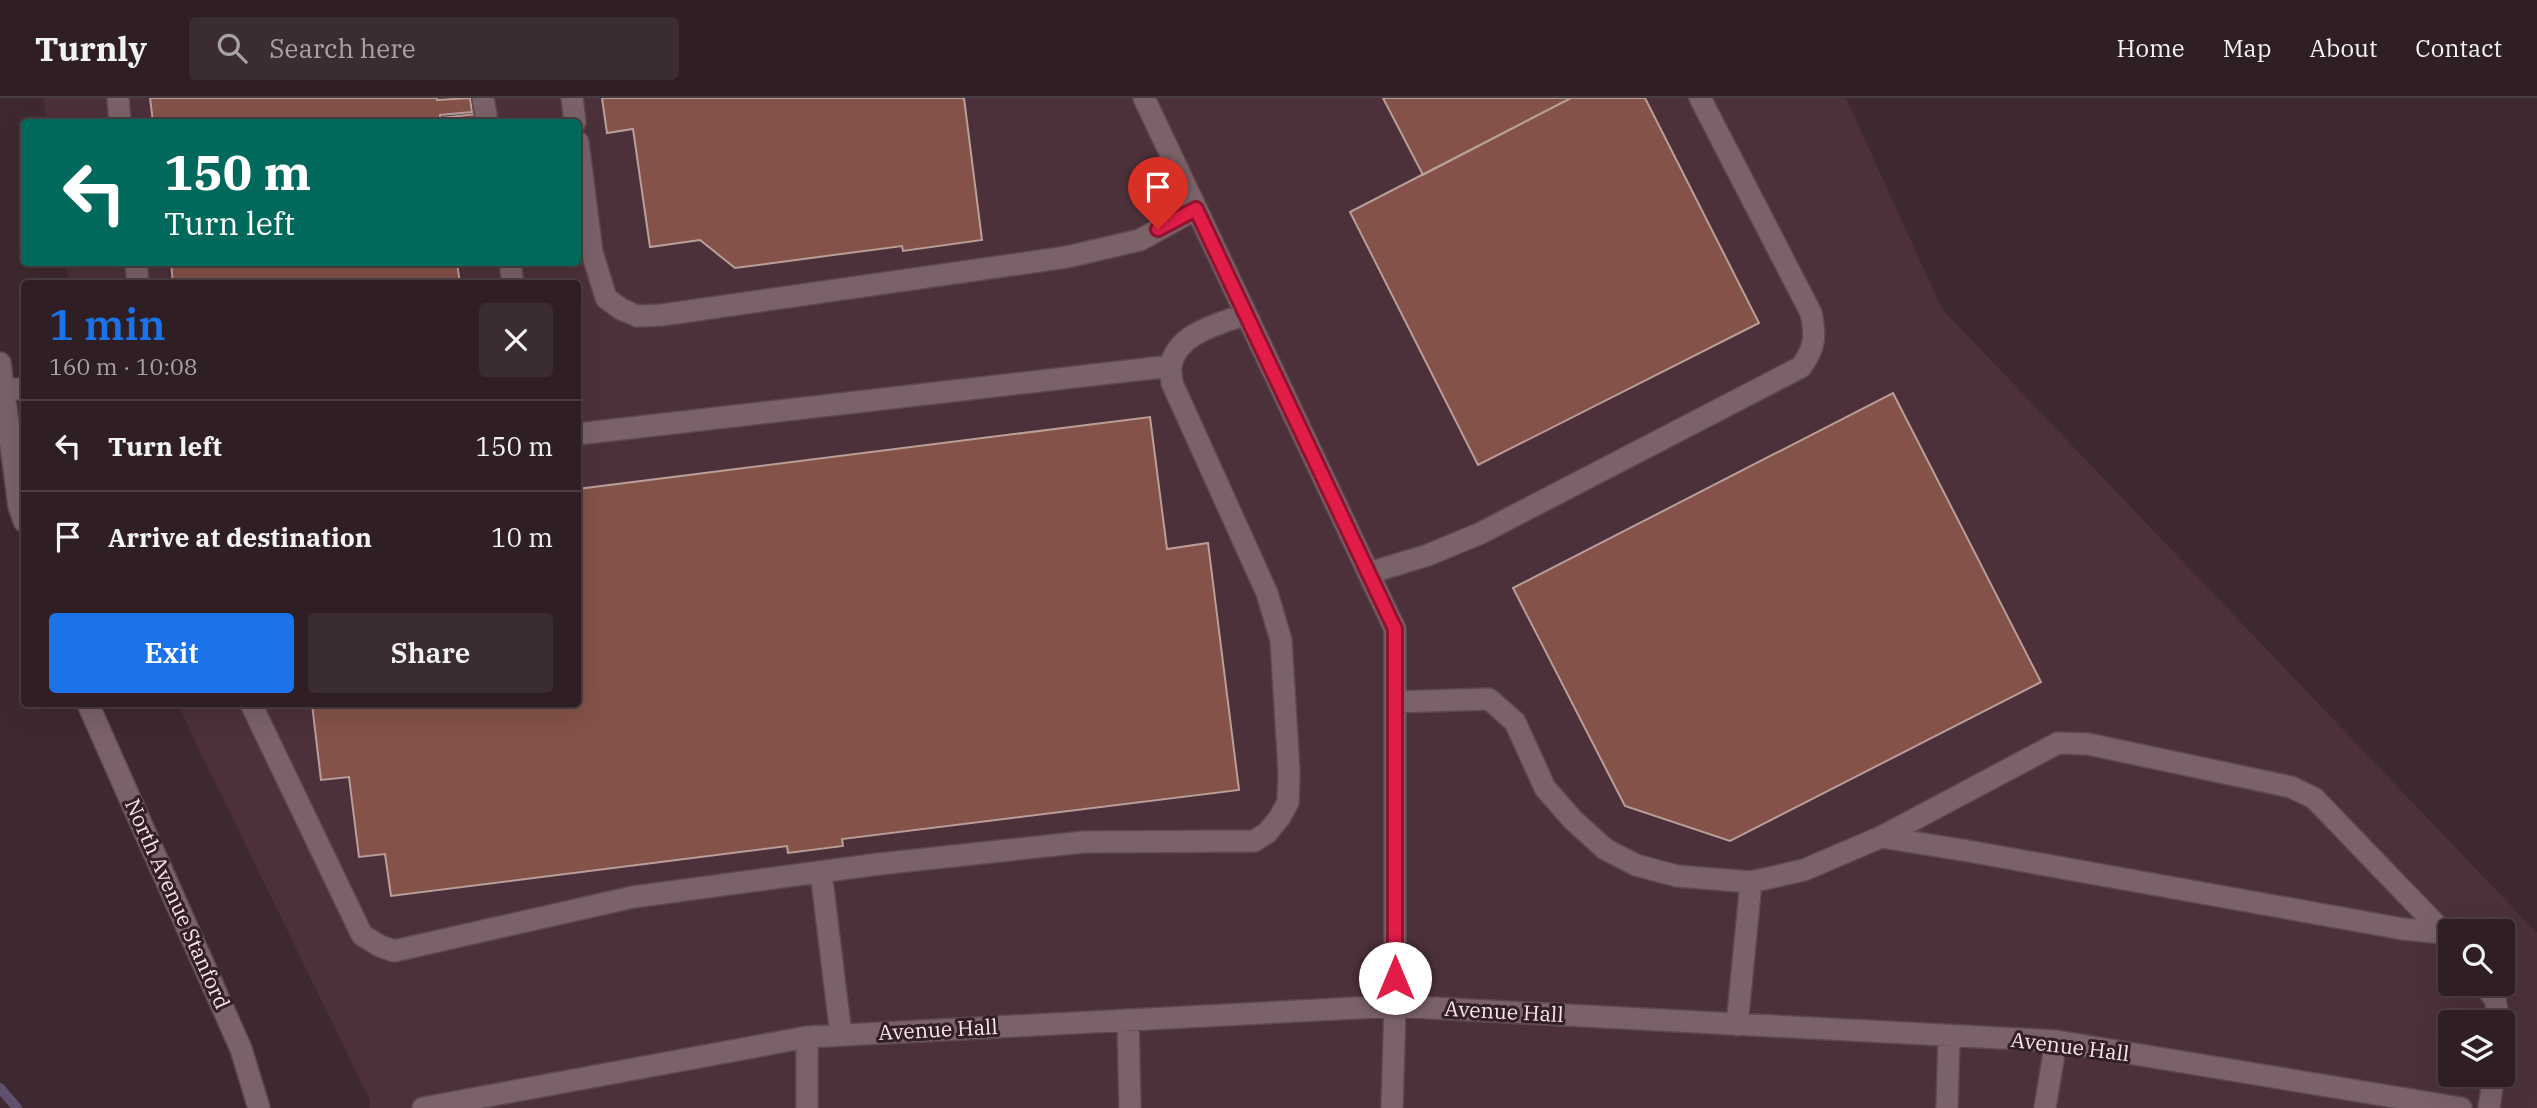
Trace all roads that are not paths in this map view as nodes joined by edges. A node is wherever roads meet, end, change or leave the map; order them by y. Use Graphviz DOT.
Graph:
graph roads {
  1 [pos="118,98"];
  2 [pos="483,98"];
  3 [pos="572,98"];
  4 [pos="1144,98"];
  5 [pos="1700,98"];
  6 [pos="120,119"];
  7 [pos="486,119"];
  8 [pos="575,119"];
  9 [pos="581,166"];
  10 [pos="1196,209"];
  11 [pos="1246,314"];
  12 [pos="0,363"];
  13 [pos="1171,366"];
  14 [pos="14,390"];
  15 [pos="581,434"];
  16 [pos="21,484"];
  17 [pos="1369,573"];
  18 [pos="1395,702"];
  19 [pos="89,707"];
  20 [pos="252,707"];
  21 [pos="1881,837"];
  22 [pos="821,872"];
  23 [pos="1751,882"];
  24 [pos="2438,928"];
  25 [pos="2438,935"];
  26 [pos="1395,1006"];
  27 [pos="1128,1020"];
  28 [pos="1737,1025"];
  29 [pos="841,1035"];
  30 [pos="1949,1036"];
  31 [pos="807,1037"];
  32 [pos="2056,1041"];
  33 [pos="2492,1087"];
  34 [pos="259,1108"];
  35 [pos="423,1108"];
  36 [pos="807,1108"];
  37 [pos="1130,1108"];
  38 [pos="1392,1108"];
  39 [pos="1947,1108"];
  40 [pos="2045,1108"];
  41 [pos="2461,1108"];
  42 [pos="2489,1108"];
  1 -- 6 [label="street"];
  2 -- 7 [label="street"];
  3 -- 8 [label="street"];
  4 -- 10 [label="street"];
  5 -- 17 [label="street"];
  9 -- 10 [label="street"];
  10 -- 11 [label="street"];
  11 -- 13 [label="street"];
  11 -- 17 [label="street"];
  12 -- 14 [label="street"];
  13 -- 15 [label="street"];
  13 -- 22 [label="street"];
  14 -- 16 [label="street"];
  17 -- 18 [label="street"];
  18 -- 23 [label="street"];
  18 -- 26 [label="street"];
  19 -- 34 [label="street, North Avenue Stanford"];
  20 -- 22 [label="street"];
  21 -- 23 [label="street"];
  21 -- 24 [label="street"];
  21 -- 25 [label="street"];
  22 -- 29 [label="street"];
  23 -- 28 [label="street"];
  26 -- 27 [label="street, Avenue Hall"];
  26 -- 28 [label="street, Avenue Hall"];
  26 -- 38 [label="street"];
  27 -- 29 [label="street, Avenue Hall"];
  27 -- 37 [label="street"];
  28 -- 30 [label="street, Avenue Hall"];
  29 -- 31 [label="street, Avenue Hall"];
  30 -- 32 [label="street, Avenue Hall"];
  30 -- 39 [label="street"];
  31 -- 35 [label="street, Avenue Hall"];
  31 -- 36 [label="street"];
  32 -- 40 [label="street"];
  32 -- 41 [label="street, Avenue Hall"];
  33 -- 42 [label="street"];
}
